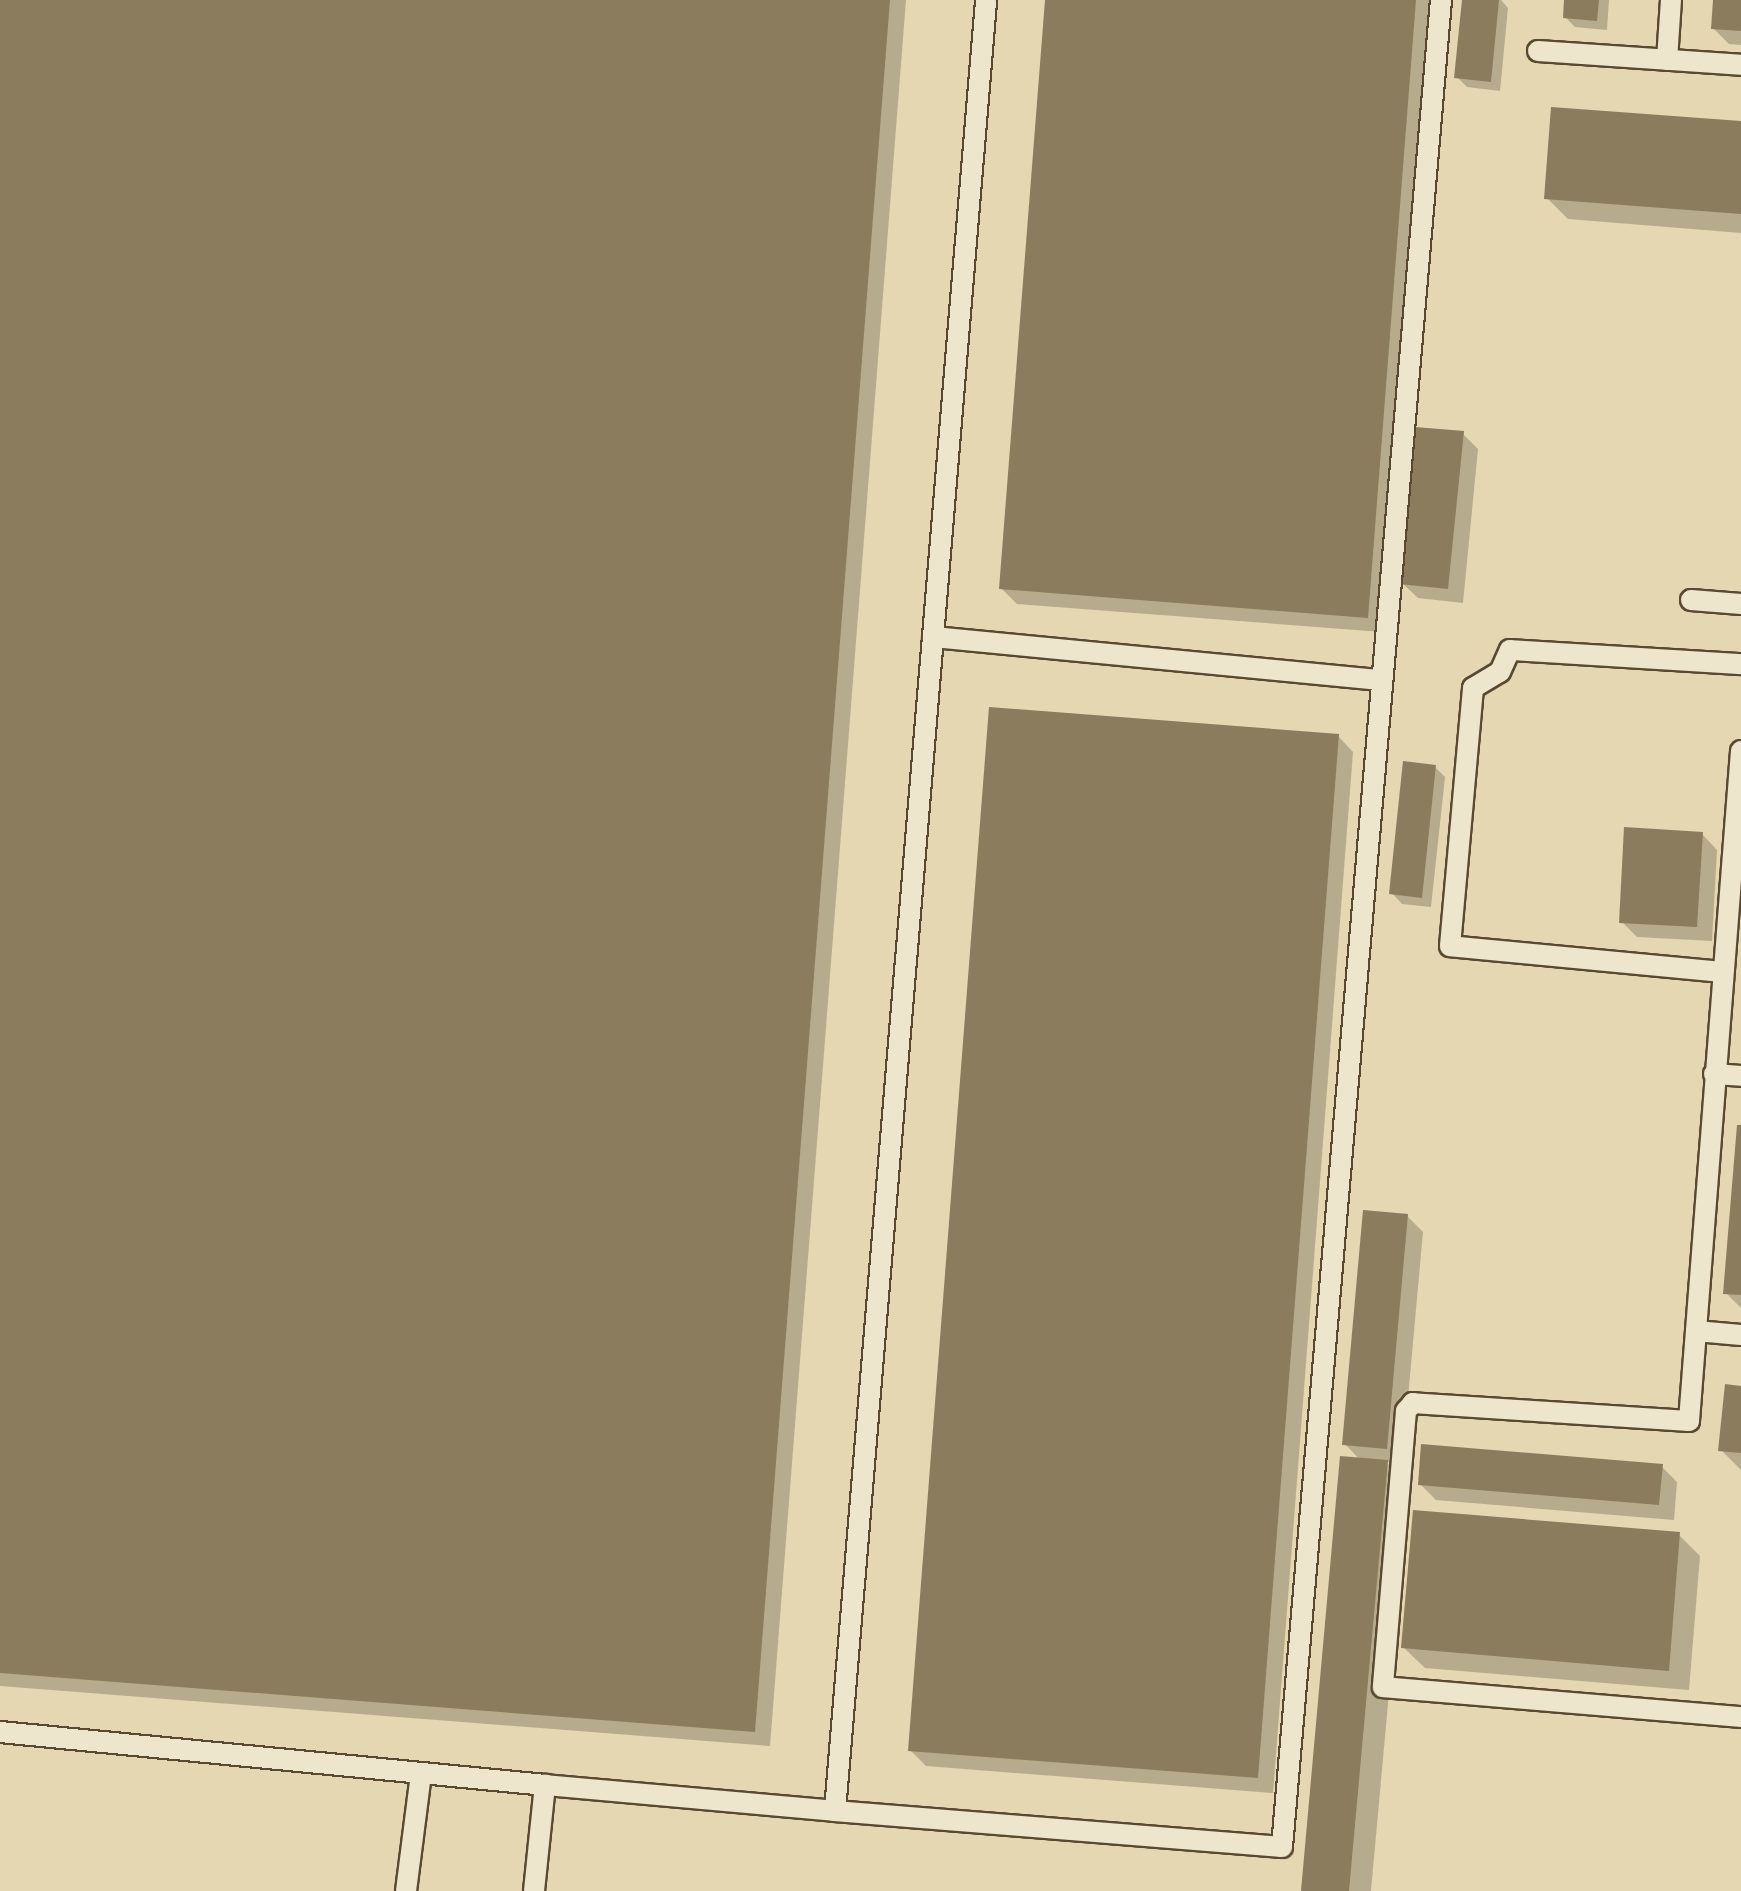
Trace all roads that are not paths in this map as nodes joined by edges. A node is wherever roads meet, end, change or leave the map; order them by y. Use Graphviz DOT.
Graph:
graph roads {
  1 [pos="986,0"];
  2 [pos="1441,0"];
  3 [pos="1671,0"];
  4 [pos="1538,51"];
  5 [pos="1667,60"];
  6 [pos="1741,65"];
  7 [pos="1690,600"];
  8 [pos="1741,604"];
  9 [pos="933,638"];
  10 [pos="1741,664"];
  11 [pos="1380,680"];
  12 [pos="1741,752"];
  13 [pos="1723,972"];
  14 [pos="1714,1074"];
  15 [pos="1741,1076"];
  16 [pos="1696,1331"];
  17 [pos="1741,1335"];
  18 [pos="1741,1717"];
  19 [pos="0,1732"];
  20 [pos="421,1774"];
  21 [pos="545,1785"];
  22 [pos="835,1811"];
  23 [pos="406,1891"];
  24 [pos="534,1891"];
  1 -- 9 [label="lane"];
  2 -- 11 [label="lane"];
  3 -- 5 [label="lane"];
  4 -- 5 [label="lane"];
  5 -- 6 [label="lane"];
  7 -- 8 [label="lane"];
  9 -- 11 [label="lane"];
  9 -- 22 [label="lane"];
  10 -- 13 [label="lane"];
  11 -- 22 [label="lane"];
  12 -- 13 [label="lane"];
  13 -- 14 [label="lane"];
  14 -- 15 [label="lane"];
  14 -- 16 [label="lane"];
  16 -- 17 [label="lane"];
  16 -- 18 [label="lane"];
  19 -- 20 [label="lane"];
  20 -- 21 [label="lane"];
  20 -- 23 [label="lane"];
  21 -- 22 [label="lane"];
  21 -- 24 [label="lane"];
}
